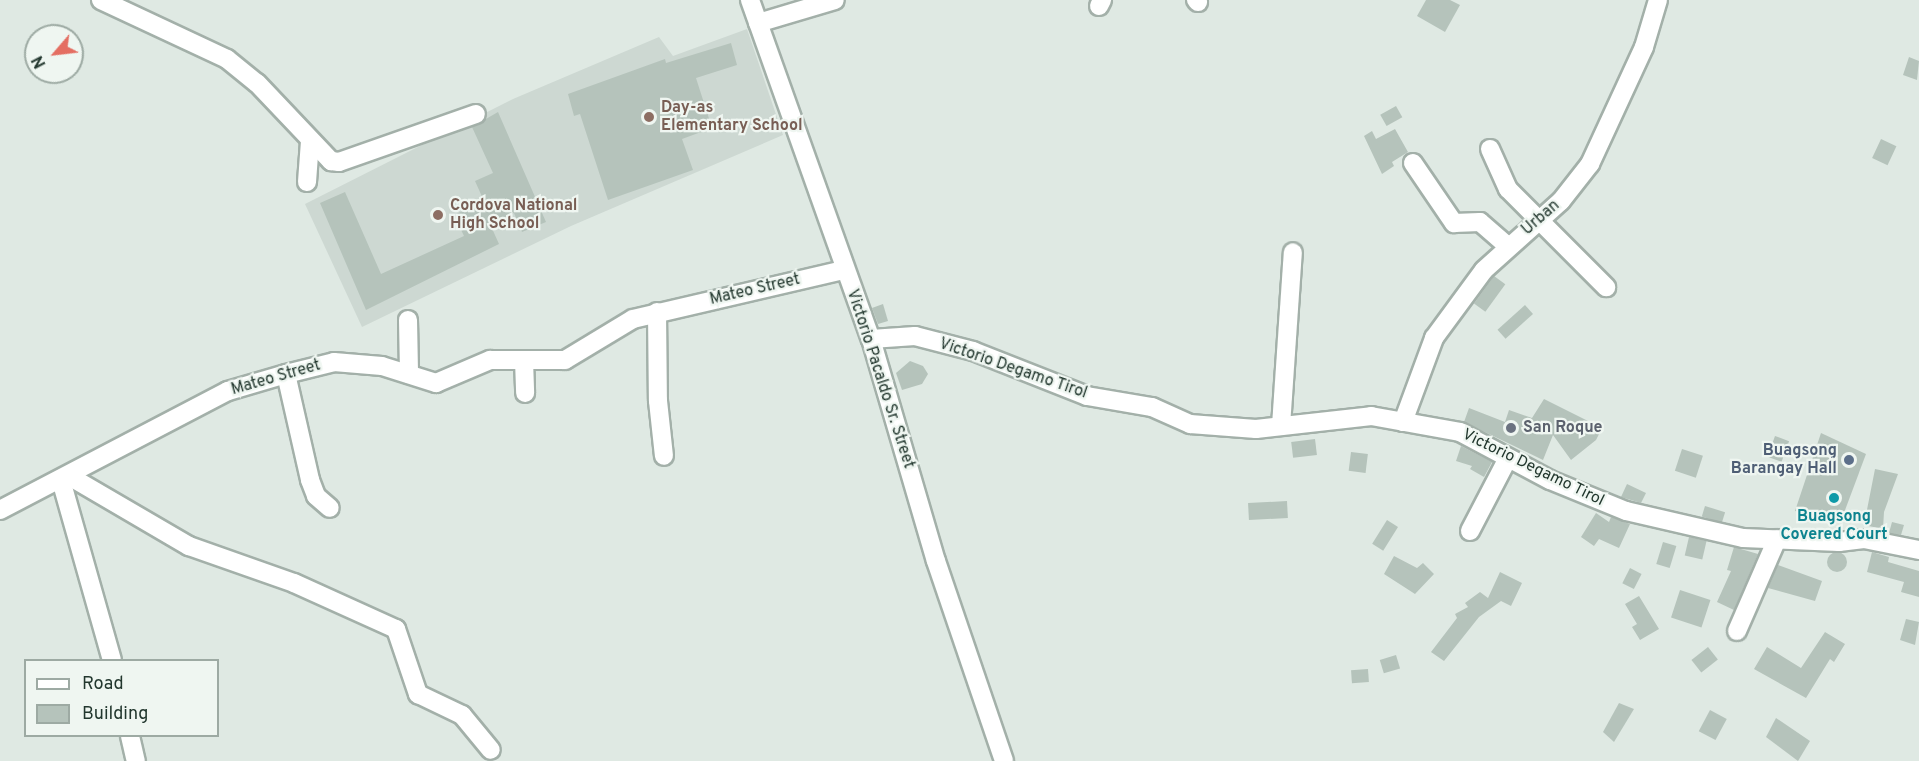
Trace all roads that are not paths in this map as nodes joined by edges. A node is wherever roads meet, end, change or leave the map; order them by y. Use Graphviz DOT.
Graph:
graph roads {
  1 [pos="101,0"];
  2 [pos="750,0"];
  3 [pos="835,0"];
  4 [pos="1658,0"];
  5 [pos="758,23"];
  6 [pos="476,114"];
  7 [pos="310,141"];
  8 [pos="1490,149"];
  9 [pos="1413,163"];
  10 [pos="307,182"];
  11 [pos="1540,221"];
  12 [pos="1508,246"];
  13 [pos="1293,252"];
  14 [pos="844,270"];
  15 [pos="1606,287"];
  16 [pos="657,312"];
  17 [pos="408,320"];
  18 [pos="871,339"];
  19 [pos="524,360"];
  20 [pos="286,374"];
  21 [pos="409,374"];
  22 [pos="525,393"];
  23 [pos="1403,422"];
  24 [pos="1281,426"];
  25 [pos="664,456"];
  26 [pos="1508,458"];
  27 [pos="65,478"];
  28 [pos="330,508"];
  29 [pos="0,510"];
  30 [pos="1470,531"];
  31 [pos="1777,539"];
  32 [pos="1919,550"];
  33 [pos="1737,631"];
  34 [pos="112,659"];
  35 [pos="130,737"];
  36 [pos="491,750"];
  37 [pos="136,761"];
  38 [pos="1004,761"];
  1 -- 7 [label="street"];
  2 -- 5 [label="street, Victorio Pacaldo Sr. Street"];
  3 -- 5 [label="street"];
  4 -- 11 [label="street, Urban"];
  5 -- 14 [label="street, Victorio Pacaldo Sr. Street"];
  6 -- 7 [label="street"];
  7 -- 10 [label="street"];
  8 -- 11 [label="street"];
  9 -- 12 [label="street"];
  11 -- 12 [label="street, Urban"];
  11 -- 15 [label="street"];
  12 -- 23 [label="street, Urban"];
  13 -- 24 [label="street"];
  14 -- 16 [label="street, Mateo Street"];
  14 -- 18 [label="street, Victorio Pacaldo Sr. Street"];
  16 -- 19 [label="street, Mateo Street"];
  16 -- 25 [label="street"];
  17 -- 21 [label="street"];
  18 -- 24 [label="street, Victorio Degamo Tirol"];
  18 -- 38 [label="street, Victorio Pacaldo Sr. Street"];
  19 -- 21 [label="street, Mateo Street"];
  19 -- 22 [label="street"];
  20 -- 21 [label="street, Mateo Street"];
  20 -- 27 [label="street, Mateo Street"];
  20 -- 28 [label="street"];
  23 -- 24 [label="street, Victorio Degamo Tirol"];
  23 -- 26 [label="street, Victorio Degamo Tirol"];
  26 -- 30 [label="street"];
  26 -- 31 [label="street, Victorio Degamo Tirol"];
  27 -- 29 [label="street, Mateo Street"];
  27 -- 34 [label="street"];
  27 -- 36 [label="street"];
  31 -- 32 [label="street, Victorio Degamo Tirol"];
  31 -- 33 [label="street"];
  35 -- 37 [label="street"];
}
